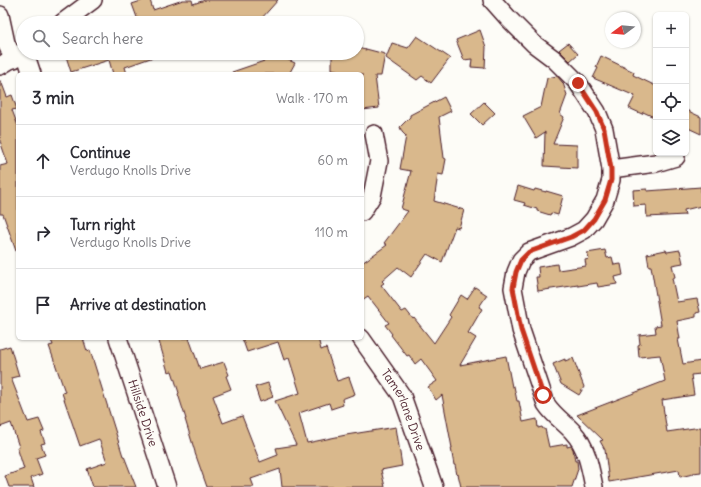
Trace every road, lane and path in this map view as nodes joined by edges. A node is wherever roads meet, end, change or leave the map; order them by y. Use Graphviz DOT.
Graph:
graph roads {
  1 [pos="93,0"];
  2 [pos="492,0"];
  3 [pos="0,15"];
  4 [pos="71,16"];
  5 [pos="15,57"];
  6 [pos="18,60"];
  7 [pos="30,72"];
  8 [pos="374,134"];
  9 [pos="676,157"];
  10 [pos="611,169"];
  11 [pos="364,209"];
  12 [pos="119,340"];
  13 [pos="362,340"];
  14 [pos="167,487"];
  15 [pos="434,487"];
  16 [pos="594,487"];
  1 -- 4 [label="street"];
  2 -- 10 [label="street"];
  3 -- 5 [label="street"];
  6 -- 7 [label="street"];
  8 -- 11 [label="street"];
  9 -- 10 [label="street"];
  10 -- 16 [label="street"];
  12 -- 14 [label="street, Hillside Drive"];
  13 -- 15 [label="street, Tamerlane Drive"];
}
